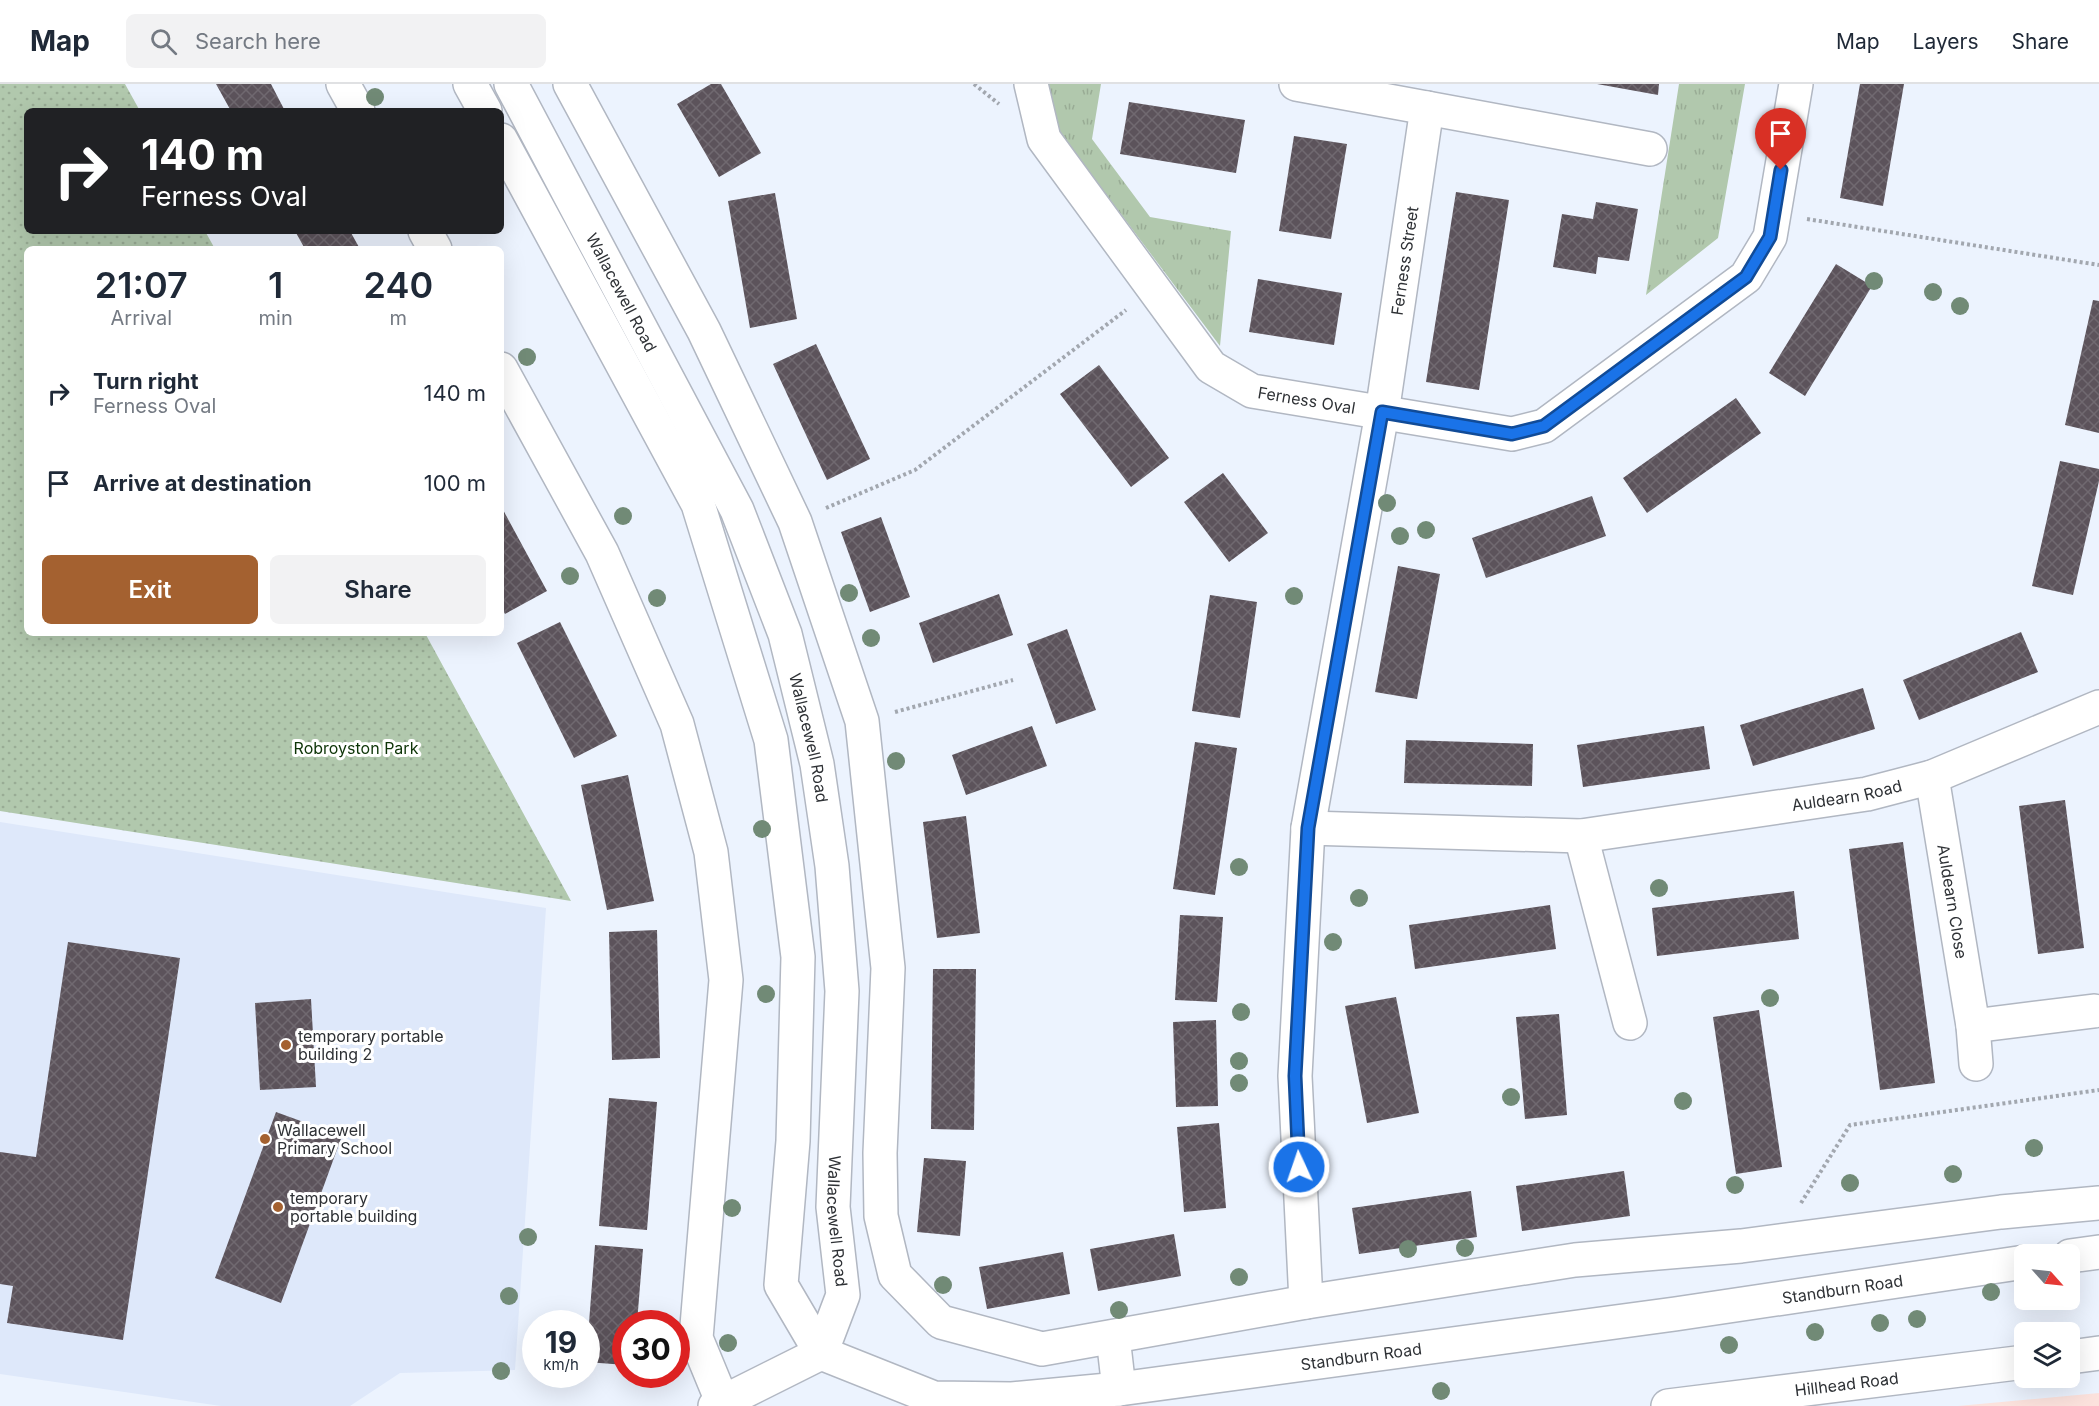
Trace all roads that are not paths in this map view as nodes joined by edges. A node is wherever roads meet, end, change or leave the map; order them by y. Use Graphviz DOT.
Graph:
graph roads {
  1 [pos="343,84"];
  2 [pos="470,84"];
  3 [pos="511,84"];
  4 [pos="570,84"];
  5 [pos="1031,84"];
  6 [pos="1296,84"];
  7 [pos="1796,84"];
  8 [pos="356,108"];
  9 [pos="483,108"];
  10 [pos="1427,108"];
  11 [pos="504,146"];
  12 [pos="1650,149"];
  13 [pos="504,375"];
  14 [pos="1382,412"];
  15 [pos="2099,707"];
  16 [pos="1932,777"];
  17 [pos="1308,828"];
  18 [pos="1581,836"];
  19 [pos="2094,1011"];
  20 [pos="1630,1023"];
  21 [pos="1973,1026"];
  22 [pos="1976,1064"];
  23 [pos="2099,1203"];
  24 [pos="2099,1252"];
  25 [pos="2080,1255"];
  26 [pos="2014,1264"];
  27 [pos="1306,1302"];
  28 [pos="1113,1337"];
  29 [pos="821,1353"];
  30 [pos="2099,1353"];
  31 [pos="2080,1356"];
  32 [pos="2014,1363"];
  33 [pos="1119,1389"];
  34 [pos="719,1404"];
  35 [pos="1668,1406"];
  1 -- 8 [label="street"];
  2 -- 9 [label="street"];
  3 -- 29 [label="street, Wallacewell Road"];
  4 -- 28 [label="street"];
  5 -- 14 [label="street, Ferness Oval"];
  6 -- 10 [label="street"];
  7 -- 14 [label="street, Ferness Oval"];
  10 -- 12 [label="street"];
  10 -- 14 [label="street, Ferness Street"];
  11 -- 29 [label="street, Wallacewell Road"];
  13 -- 34 [label="street"];
  14 -- 17 [label="street, Ferness Street"];
  15 -- 16 [label="street, Auldearn Road"];
  16 -- 18 [label="street, Auldearn Road"];
  16 -- 21 [label="street, Auldearn Close"];
  17 -- 18 [label="street, Auldearn Road"];
  17 -- 27 [label="street, Ferness Street"];
  18 -- 20 [label="street"];
  19 -- 21 [label="street"];
  21 -- 22 [label="street, Auldearn Close"];
  23 -- 27 [label="street"];
  24 -- 25 [label="street"];
  26 -- 33 [label="street, Standburn Road"];
  27 -- 28 [label="street"];
  28 -- 33 [label="street"];
  29 -- 33 [label="street, Standburn Road"];
  29 -- 34 [label="street"];
  30 -- 31 [label="street"];
  32 -- 35 [label="street, Hillhead Road"];
}
